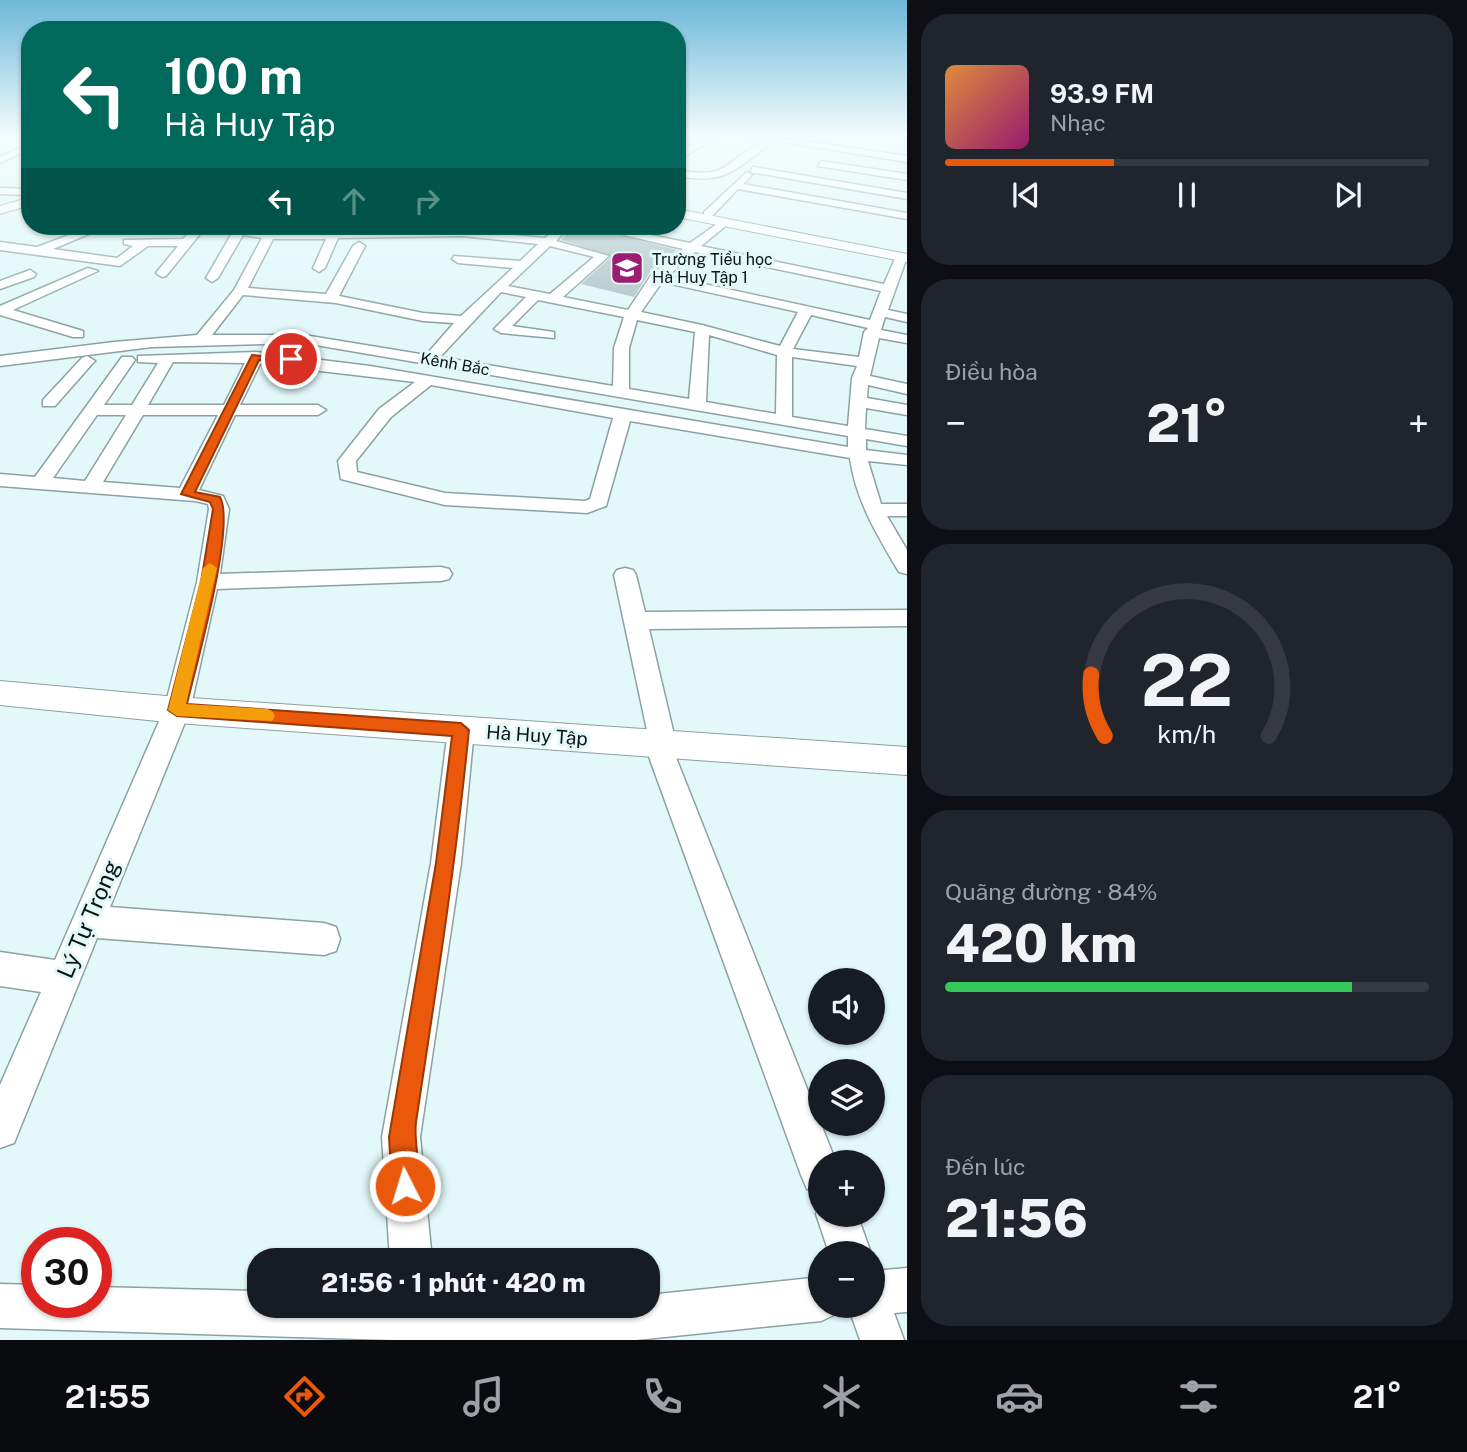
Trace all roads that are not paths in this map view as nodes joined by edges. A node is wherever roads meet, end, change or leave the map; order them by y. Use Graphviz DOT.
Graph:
graph roads {
  1 [pos="20,198"];
  2 [pos="724,198"];
  3 [pos="802,198"];
  4 [pos="21,204"];
  5 [pos="0,205"];
  6 [pos="0,211"];
  7 [pos="686,211"];
  8 [pos="686,212"];
  9 [pos="708,214"];
  10 [pos="907,216"];
  11 [pos="724,222"];
  12 [pos="787,232"];
  13 [pos="79,235"];
  14 [pos="194,235"];
  15 [pos="237,235"];
  16 [pos="265,235"];
  17 [pos="302,235"];
  18 [pos="334,235"];
  19 [pos="357,235"];
  20 [pos="411,235"];
  21 [pos="482,235"];
  22 [pos="555,235"];
  23 [pos="633,235"];
  24 [pos="269,236"];
  25 [pos="118,242"];
  26 [pos="548,242"];
  27 [pos="144,243"];
  28 [pos="187,243"];
  29 [pos="0,246"];
  30 [pos="693,248"];
  31 [pos="38,251"];
  32 [pos="400,251"];
  33 [pos="905,256"];
  34 [pos="458,259"];
  35 [pos="521,265"];
  36 [pos="318,268"];
  37 [pos="92,271"];
  38 [pos="162,273"];
  39 [pos="30,274"];
  40 [pos="656,277"];
  41 [pos="212,278"];
  42 [pos="0,285"];
  43 [pos="499,288"];
  44 [pos="888,289"];
  45 [pos="240,291"];
  46 [pos="537,295"];
  47 [pos="331,298"];
  48 [pos="552,299"];
  49 [pos="807,309"];
  50 [pos="0,311"];
  51 [pos="634,315"];
  52 [pos="907,318"];
  53 [pos="464,320"];
  54 [pos="874,323"];
  55 [pos="158,326"];
  56 [pos="702,330"];
  57 [pos="208,332"];
  58 [pos="549,335"];
  59 [pos="247,337"];
  60 [pos="304,339"];
  61 [pos="907,339"];
  62 [pos="0,345"];
  63 [pos="784,352"];
  64 [pos="236,356"];
  65 [pos="169,357"];
  66 [pos="256,357"];
  67 [pos="291,359"];
  68 [pos="431,359"];
  69 [pos="127,360"];
  70 [pos="0,361"];
  71 [pos="87,361"];
  72 [pos="862,370"];
  73 [pos="0,376"];
  74 [pos="429,379"];
  75 [pos="907,388"];
  76 [pos="621,393"];
  77 [pos="858,402"];
  78 [pos="49,403"];
  79 [pos="698,407"];
  80 [pos="139,409"];
  81 [pos="230,409"];
  82 [pos="94,410"];
  83 [pos="318,410"];
  84 [pos="907,410"];
  85 [pos="624,414"];
  86 [pos="784,422"];
  87 [pos="856,433"];
  88 [pos="907,441"];
  89 [pos="857,454"];
  90 [pos="907,460"];
  91 [pos="0,480"];
  92 [pos="40,484"];
  93 [pos="91,488"];
  94 [pos="187,494"];
  95 [pos="874,510"];
  96 [pos="907,510"];
  97 [pos="907,566"];
  98 [pos="441,574"];
  99 [pos="625,575"];
  100 [pos="208,582"];
  101 [pos="907,618"];
  102 [pos="636,621"];
  103 [pos="0,693"];
  104 [pos="177,710"];
  105 [pos="461,730"];
  106 [pos="660,743"];
  107 [pos="907,761"];
  108 [pos="88,921"];
  109 [pos="324,939"];
  110 [pos="0,969"];
  111 [pos="63,978"];
  112 [pos="0,1129"];
  113 [pos="812,1150"];
  114 [pos="410,1248"];
  115 [pos="907,1290"];
  116 [pos="885,1292"];
  117 [pos="808,1301"];
  118 [pos="0,1306"];
  119 [pos="874,1318"];
  120 [pos="416,1320"];
  121 [pos="598,1331"];
  122 [pos="882,1340"];
  1 -- 5 [label="main road"];
  2 -- 9 [label="street"];
  3 -- 10 [label="street"];
  4 -- 6 [label="main road"];
  7 -- 9 [label="main road"];
  8 -- 11 [label="main road"];
  9 -- 12 [label="main road"];
  11 -- 12 [label="main road"];
  11 -- 30 [label="street"];
  12 -- 33 [label="main road"];
  13 -- 31 [label="street"];
  14 -- 28 [label="street"];
  15 -- 41 [label="street"];
  16 -- 24 [label="street"];
  17 -- 24 [label="street"];
  18 -- 36 [label="street"];
  19 -- 47 [label="street"];
  20 -- 32 [label="street"];
  21 -- 26 [label="street"];
  22 -- 26 [label="street"];
  23 -- 30 [label="street"];
  24 -- 45 [label="street"];
  25 -- 27 [label="street"];
  26 -- 35 [label="street"];
  26 -- 48 [label="street"];
  27 -- 28 [label="street"];
  27 -- 31 [label="street"];
  28 -- 38 [label="street"];
  29 -- 31 [label="street"];
  30 -- 40 [label="street"];
  30 -- 44 [label="street"];
  33 -- 44 [label="street"];
  34 -- 35 [label="street"];
  35 -- 43 [label="street"];
  37 -- 50 [label="street"];
  39 -- 42 [label="street"];
  40 -- 49 [label="street"];
  40 -- 51 [label="street"];
  43 -- 46 [label="street"];
  43 -- 53 [label="street"];
  44 -- 54 [label="street"];
  45 -- 47 [label="street"];
  45 -- 57 [label="street"];
  46 -- 48 [label="street"];
  46 -- 58 [label="street"];
  47 -- 53 [label="street"];
  48 -- 51 [label="street"];
  49 -- 54 [label="street"];
  49 -- 63 [label="street"];
  50 -- 62 [label="street"];
  51 -- 56 [label="street"];
  51 -- 76 [label="street"];
  52 -- 54 [label="street"];
  53 -- 68 [label="street"];
  54 -- 61 [label="street"];
  54 -- 72 [label="street"];
  55 -- 57 [label="street"];
  56 -- 63 [label="street"];
  56 -- 79 [label="street"];
  57 -- 59 [label="street, Kênh Bắc"];
  57 -- 70 [label="street, Kênh Bắc"];
  59 -- 60 [label="street, Kênh Bắc"];
  59 -- 64 [label="street"];
  60 -- 67 [label="street"];
  60 -- 68 [label="street, Kênh Bắc"];
  63 -- 72 [label="street"];
  63 -- 86 [label="street"];
  64 -- 65 [label="street, Kênh Bắc"];
  64 -- 66 [label="street, Kênh Bắc"];
  65 -- 69 [label="street, Kênh Bắc"];
  65 -- 80 [label="street"];
  66 -- 67 [label="street, Kênh Bắc"];
  66 -- 81 [label="street"];
  67 -- 74 [label="street, Kênh Bắc"];
  68 -- 76 [label="street, Kênh Bắc"];
  69 -- 71 [label="street, Kênh Bắc"];
  69 -- 82 [label="street"];
  71 -- 73 [label="street, Kênh Bắc"];
  71 -- 78 [label="street"];
  72 -- 75 [label="street"];
  72 -- 77 [label="street"];
  74 -- 85 [label="street, Kênh Bắc"];
  74 -- 85 [label="street"];
  76 -- 79 [label="street, Kênh Bắc"];
  77 -- 84 [label="street"];
  77 -- 87 [label="street"];
  79 -- 86 [label="street, Kênh Bắc"];
  80 -- 81 [label="street"];
  80 -- 82 [label="street"];
  80 -- 93 [label="street"];
  81 -- 83 [label="street"];
  81 -- 94 [label="street"];
  82 -- 92 [label="street"];
  85 -- 89 [label="street, Kênh Bắc"];
  86 -- 87 [label="street, Kênh Bắc"];
  87 -- 88 [label="street, Kênh Bắc"];
  87 -- 89 [label="street"];
  89 -- 90 [label="street, Kênh Bắc"];
  89 -- 95 [label="street"];
  91 -- 92 [label="street"];
  92 -- 93 [label="street"];
  93 -- 94 [label="street"];
  94 -- 100 [label="street, Lý Tự Trọng"];
  95 -- 96 [label="street"];
  95 -- 97 [label="street"];
  98 -- 100 [label="street"];
  99 -- 102 [label="street"];
  100 -- 104 [label="street, Lý Tự Trọng"];
  101 -- 102 [label="street"];
  102 -- 106 [label="street"];
  103 -- 104 [label="main road, Hà Huy Tập"];
  104 -- 105 [label="main road, Hà Huy Tập"];
  104 -- 108 [label="street, Lý Tự Trọng"];
  105 -- 106 [label="main road, Hà Huy Tập"];
  105 -- 114 [label="street"];
  106 -- 107 [label="main road, Hà Huy Tập"];
  106 -- 113 [label="street"];
  108 -- 109 [label="street"];
  108 -- 111 [label="street, Lý Tự Trọng"];
  110 -- 111 [label="street"];
  111 -- 112 [label="street, Lý Tự Trọng"];
  115 -- 116 [label="street"];
  117 -- 121 [label="street"];
  118 -- 120 [label="street"];
  119 -- 122 [label="street"];
  120 -- 121 [label="street"];
}
